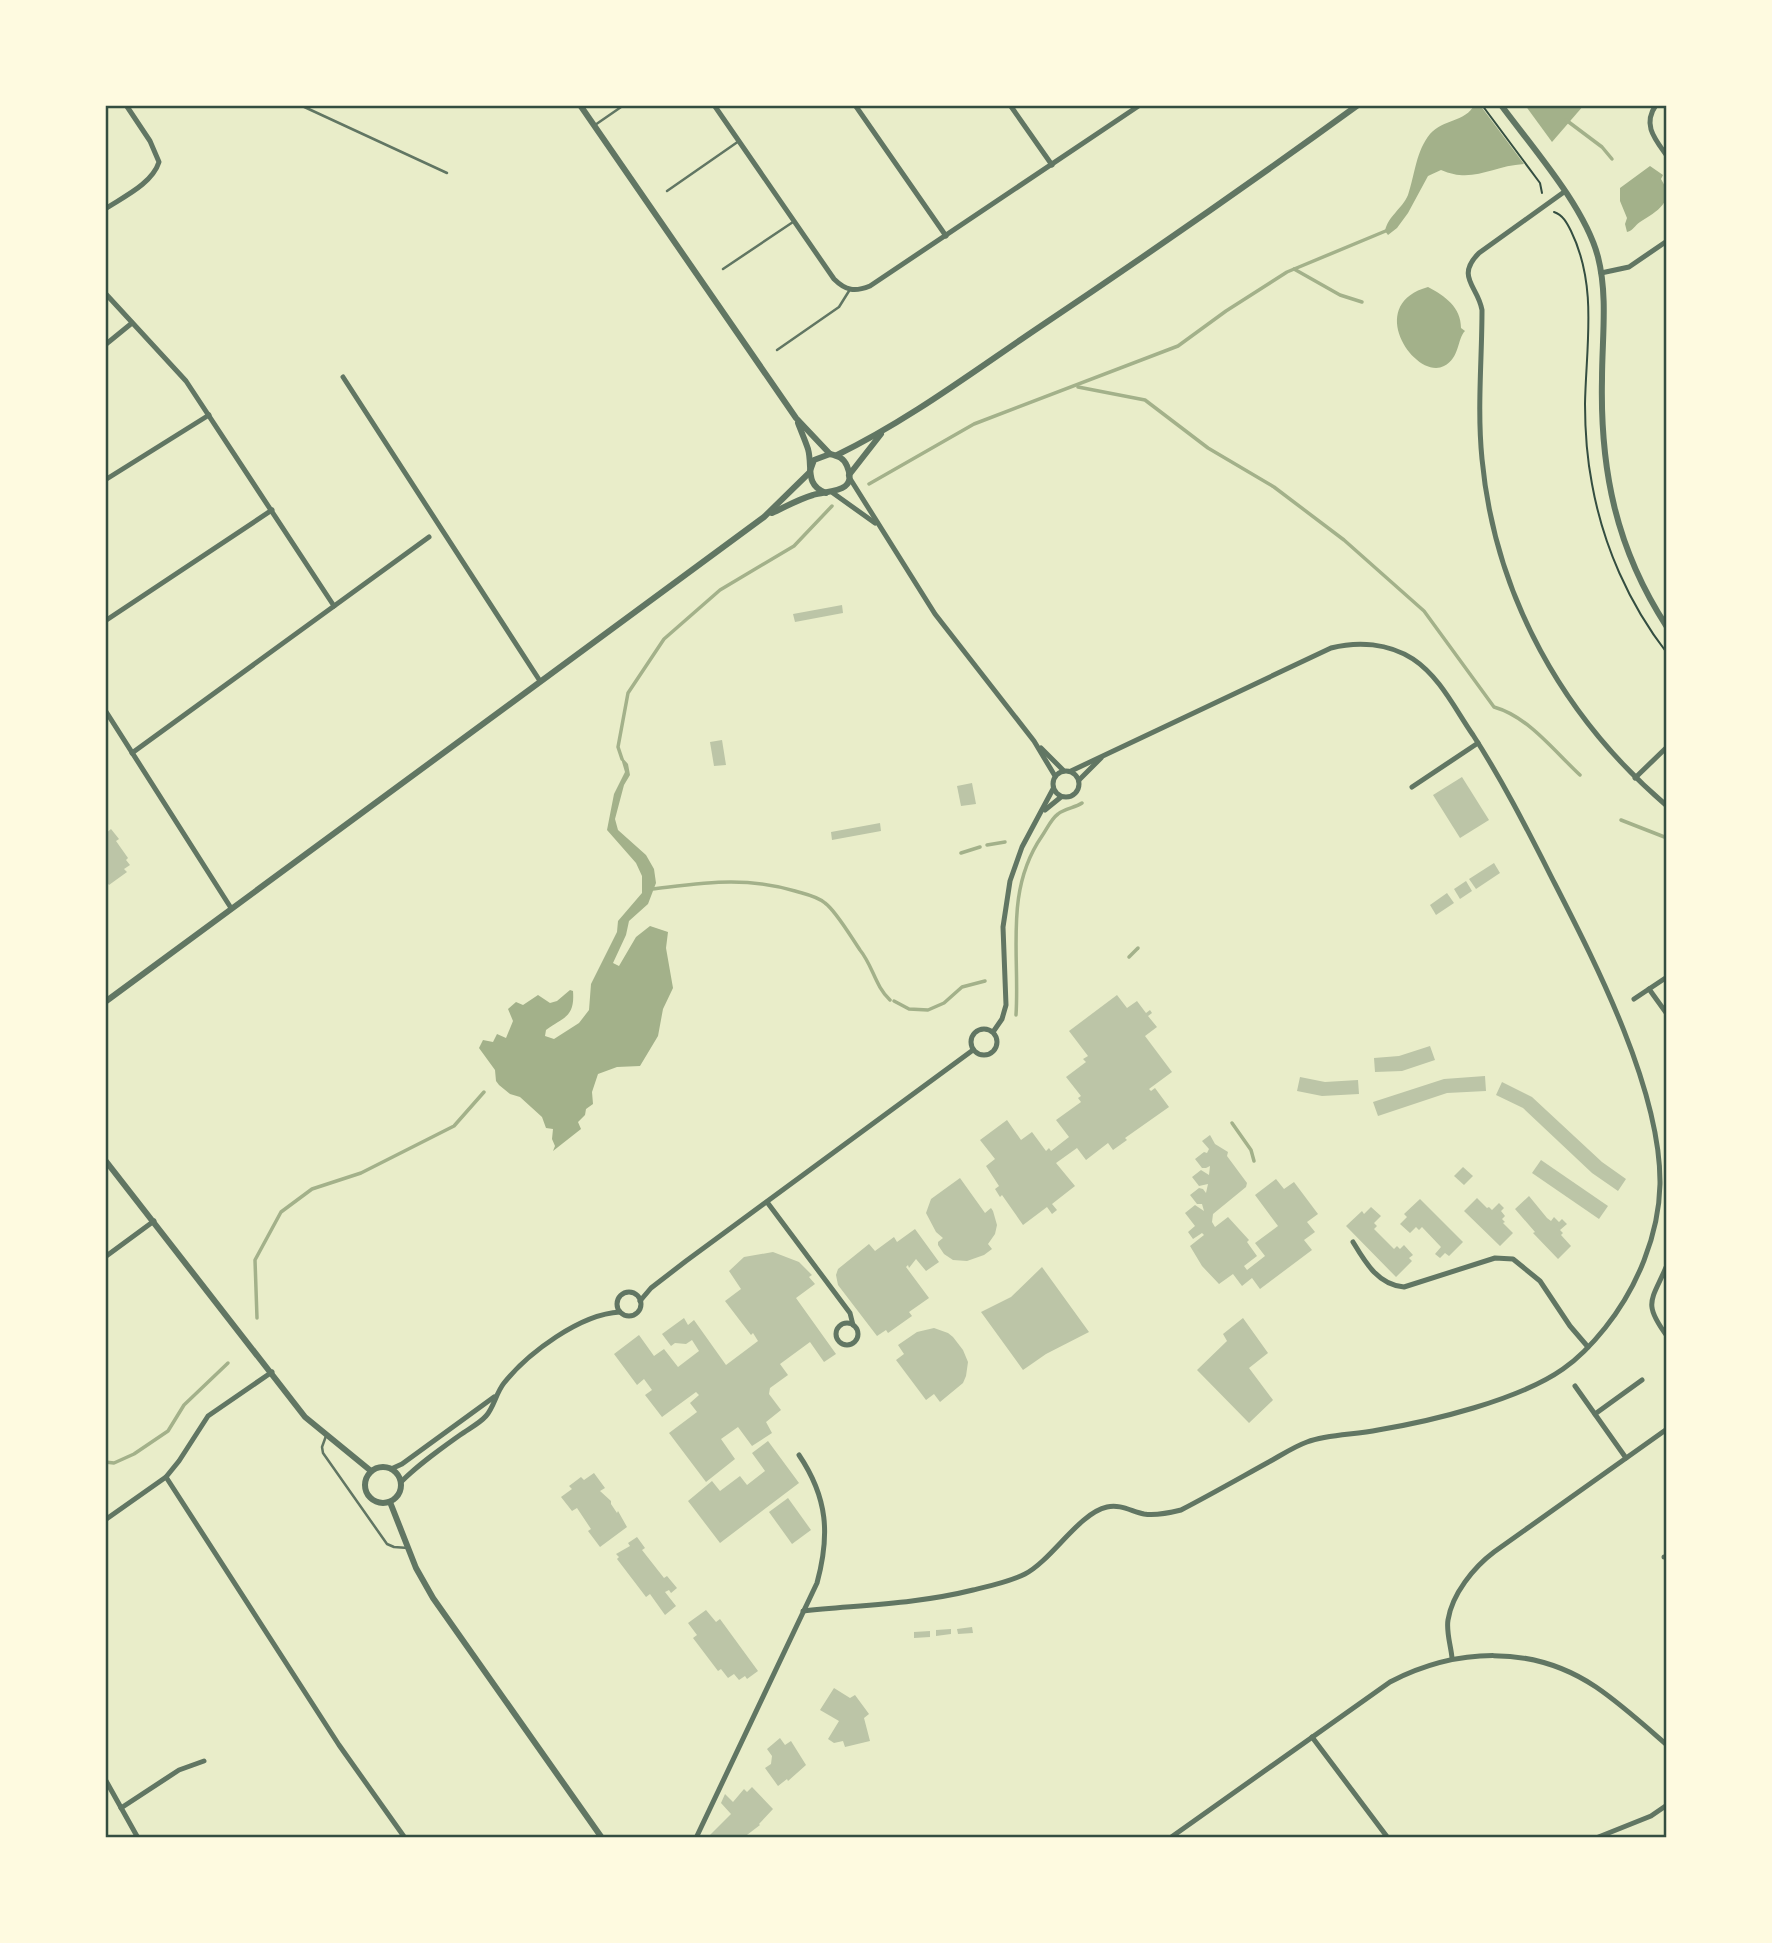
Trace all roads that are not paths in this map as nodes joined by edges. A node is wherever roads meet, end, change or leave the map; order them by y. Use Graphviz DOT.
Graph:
graph roads {
  1 [pos="126,105"];
  2 [pos="300,105"];
  3 [pos="580,105"];
  4 [pos="624,105"];
  5 [pos="714,105"];
  6 [pos="855,105"];
  7 [pos="1010,105"];
  8 [pos="1140,105"];
  9 [pos="1358,105"];
  10 [pos="1501,105"];
  11 [pos="1656,105"];
  12 [pos="594,126"];
  13 [pos="739,142"];
  14 [pos="1667,156"];
  15 [pos="1052,165"];
  16 [pos="447,173"];
  17 [pos="667,191"];
  18 [pos="1564,192"];
  19 [pos="105,209"];
  20 [pos="794,221"];
  21 [pos="946,236"];
  22 [pos="1667,241"];
  23 [pos="723,269"];
  24 [pos="1601,273"];
  25 [pos="850,289"];
  26 [pos="105,293"];
  27 [pos="132,323"];
  28 [pos="105,345"];
  29 [pos="777,351"];
  30 [pos="342,377"];
  31 [pos="208,415"];
  32 [pos="796,418"];
  33 [pos="882,433"];
  34 [pos="833,455"];
  35 [pos="810,472"];
  36 [pos="849,476"];
  37 [pos="105,480"];
  38 [pos="831,493"];
  39 [pos="272,510"];
  40 [pos="764,517"];
  41 [pos="878,525"];
  42 [pos="429,537"];
  43 [pos="334,606"];
  44 [pos="105,621"];
  45 [pos="1667,626"];
  46 [pos="540,681"];
  47 [pos="105,710"];
  48 [pos="1034,741"];
  49 [pos="1478,743"];
  50 [pos="1667,747"];
  51 [pos="132,753"];
  52 [pos="1101,758"];
  53 [pos="1063,770"];
  54 [pos="1071,771"];
  55 [pos="1055,776"];
  56 [pos="1635,778"];
  57 [pos="1079,780"];
  58 [pos="1412,787"];
  59 [pos="1053,789"];
  60 [pos="1061,797"];
  61 [pos="1667,806"];
  62 [pos="1043,812"];
  63 [pos="231,908"];
  64 [pos="1667,977"];
  65 [pos="1649,989"];
  66 [pos="1634,999"];
  67 [pos="105,1002"];
  68 [pos="1667,1014"];
  69 [pos="993,1032"];
  70 [pos="973,1050"];
  71 [pos="105,1160"];
  72 [pos="767,1202"];
  73 [pos="154,1221"];
  74 [pos="1353,1242"];
  75 [pos="105,1257"];
  76 [pos="1667,1268"];
  77 [pos="651,1288"];
  78 [pos="634,1293"];
  79 [pos="617,1301"];
  80 [pos="640,1301"];
  81 [pos="620,1311"];
  82 [pos="606,1312"];
  83 [pos="853,1325"];
  84 [pos="1667,1336"];
  85 [pos="1588,1347"];
  86 [pos="272,1372"];
  87 [pos="1642,1380"];
  88 [pos="1575,1386"];
  89 [pos="494,1397"];
  90 [pos="1595,1414"];
  91 [pos="1667,1429"];
  92 [pos="326,1436"];
  93 [pos="799,1455"];
  94 [pos="1626,1458"];
  95 [pos="391,1469"];
  96 [pos="371,1471"];
  97 [pos="166,1477"];
  98 [pos="401,1482"];
  99 [pos="390,1503"];
  100 [pos="105,1520"];
  101 [pos="408,1548"];
  102 [pos="803,1611"];
  103 [pos="1452,1658"];
  104 [pos="1312,1737"];
  105 [pos="1667,1745"];
  106 [pos="204,1761"];
  107 [pos="105,1779"];
  108 [pos="1667,1805"];
  109 [pos="121,1808"];
  110 [pos="138,1838"];
  111 [pos="405,1838"];
  112 [pos="602,1838"];
  113 [pos="696,1838"];
  114 [pos="1170,1838"];
  115 [pos="1388,1838"];
  116 [pos="1596,1838"];
  1 -- 19 [label="street"];
  2 -- 16 [label="lane"];
  3 -- 12 [label="street"];
  4 -- 12 [label="lane"];
  5 -- 13 [label="street"];
  6 -- 21 [label="street"];
  7 -- 15 [label="street"];
  8 -- 15 [label="street"];
  9 -- 33 [label="street"];
  10 -- 18 [label="street"];
  11 -- 14 [label="street"];
  12 -- 32 [label="street"];
  13 -- 17 [label="lane"];
  13 -- 20 [label="street"];
  15 -- 21 [label="street"];
  18 -- 24 [label="street"];
  18 -- 56 [label="street"];
  20 -- 23 [label="lane"];
  20 -- 25 [label="street"];
  21 -- 25 [label="street"];
  22 -- 24 [label="street"];
  24 -- 45 [label="street"];
  25 -- 29 [label="lane"];
  26 -- 27 [label="street"];
  27 -- 28 [label="street"];
  27 -- 31 [label="street"];
  30 -- 46 [label="street"];
  31 -- 37 [label="street"];
  31 -- 39 [label="street"];
  32 -- 34 [label="street"];
  32 -- 35 [label="street"];
  33 -- 34 [label="street"];
  33 -- 36 [label="street"];
  34 -- 35 [label="street"];
  34 -- 36 [label="street"];
  35 -- 38 [label="street"];
  35 -- 40 [label="street"];
  36 -- 38 [label="street"];
  36 -- 41 [label="street"];
  38 -- 40 [label="street"];
  38 -- 41 [label="street"];
  39 -- 43 [label="street"];
  39 -- 44 [label="street"];
  40 -- 46 [label="street"];
  41 -- 48 [label="street"];
  42 -- 43 [label="street"];
  43 -- 51 [label="street"];
  46 -- 63 [label="street"];
  47 -- 51 [label="street"];
  48 -- 53 [label="street"];
  48 -- 55 [label="street"];
  49 -- 52 [label="street"];
  49 -- 58 [label="street"];
  49 -- 85 [label="street"];
  50 -- 56 [label="street"];
  51 -- 63 [label="street"];
  52 -- 54 [label="street"];
  52 -- 57 [label="street"];
  53 -- 54 [label="street"];
  53 -- 55 [label="street"];
  54 -- 57 [label="street"];
  55 -- 59 [label="street"];
  56 -- 61 [label="street"];
  57 -- 60 [label="street"];
  59 -- 60 [label="street"];
  59 -- 62 [label="street"];
  60 -- 62 [label="street"];
  62 -- 69 [label="street"];
  63 -- 67 [label="street"];
  64 -- 65 [label="street"];
  65 -- 66 [label="street"];
  65 -- 68 [label="street"];
  69 -- 70 [label="street"];
  69 -- 70 [label="street"];
  70 -- 72 [label="street"];
  71 -- 73 [label="street"];
  72 -- 77 [label="street"];
  72 -- 83 [label="street"];
  73 -- 75 [label="street"];
  73 -- 86 [label="street"];
  74 -- 85 [label="street"];
  76 -- 84 [label="street"];
  77 -- 78 [label="street"];
  77 -- 80 [label="street"];
  78 -- 79 [label="street"];
  78 -- 80 [label="street"];
  79 -- 81 [label="street"];
  79 -- 82 [label="street"];
  80 -- 81 [label="street"];
  81 -- 82 [label="street"];
  82 -- 89 [label="street"];
  83 -- 83 [label="street"];
  85 -- 102 [label="street"];
  86 -- 92 [label="street"];
  86 -- 97 [label="street"];
  87 -- 90 [label="street"];
  88 -- 90 [label="street"];
  89 -- 95 [label="street"];
  89 -- 98 [label="street"];
  90 -- 94 [label="street"];
  91 -- 94 [label="street"];
  92 -- 96 [label="street"];
  92 -- 101 [label="lane"];
  93 -- 102 [label="street"];
  94 -- 103 [label="street"];
  95 -- 96 [label="street"];
  95 -- 98 [label="street"];
  96 -- 99 [label="street"];
  97 -- 100 [label="street"];
  97 -- 111 [label="street"];
  98 -- 99 [label="street"];
  99 -- 101 [label="street"];
  101 -- 112 [label="street"];
  102 -- 113 [label="street"];
  103 -- 104 [label="street"];
  103 -- 105 [label="street"];
  104 -- 114 [label="street"];
  104 -- 115 [label="street"];
  106 -- 109 [label="street"];
  107 -- 109 [label="street"];
  108 -- 116 [label="street"];
  109 -- 110 [label="street"];
}
